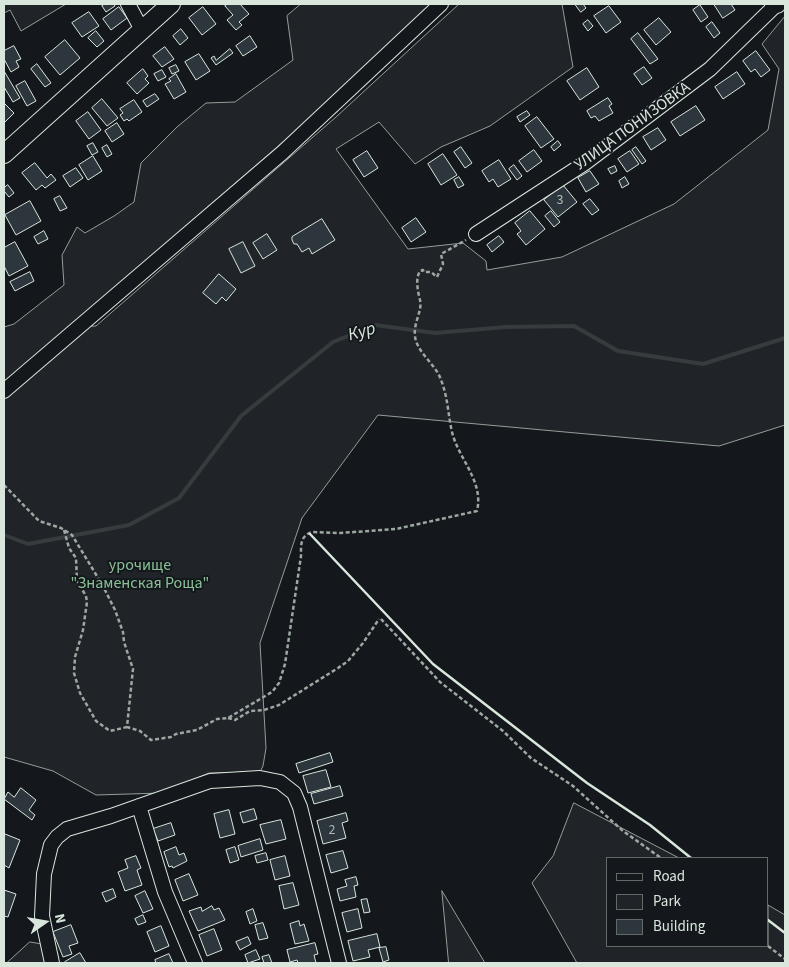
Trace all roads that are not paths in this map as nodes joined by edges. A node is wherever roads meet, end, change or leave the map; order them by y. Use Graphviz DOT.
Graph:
graph roads {
  1 [pos="128,4"];
  2 [pos="171,4"];
  3 [pos="441,4"];
  4 [pos="776,4"];
  5 [pos="142,30"];
  6 [pos="4,154"];
  7 [pos="476,234"];
  8 [pos="4,391"];
  9 [pos="139,806"];
  10 [pos="52,963"];
  11 [pos="195,963"];
  12 [pos="339,963"];
  1 -- 5 [label="street"];
  2 -- 5 [label="main road"];
  3 -- 8 [label="street"];
  4 -- 7 [label="street, УЛИЦА ПОНИЗОВКА"];
  5 -- 6 [label="main road"];
  9 -- 10 [label="street"];
  9 -- 11 [label="street"];
  9 -- 12 [label="street"];
}
